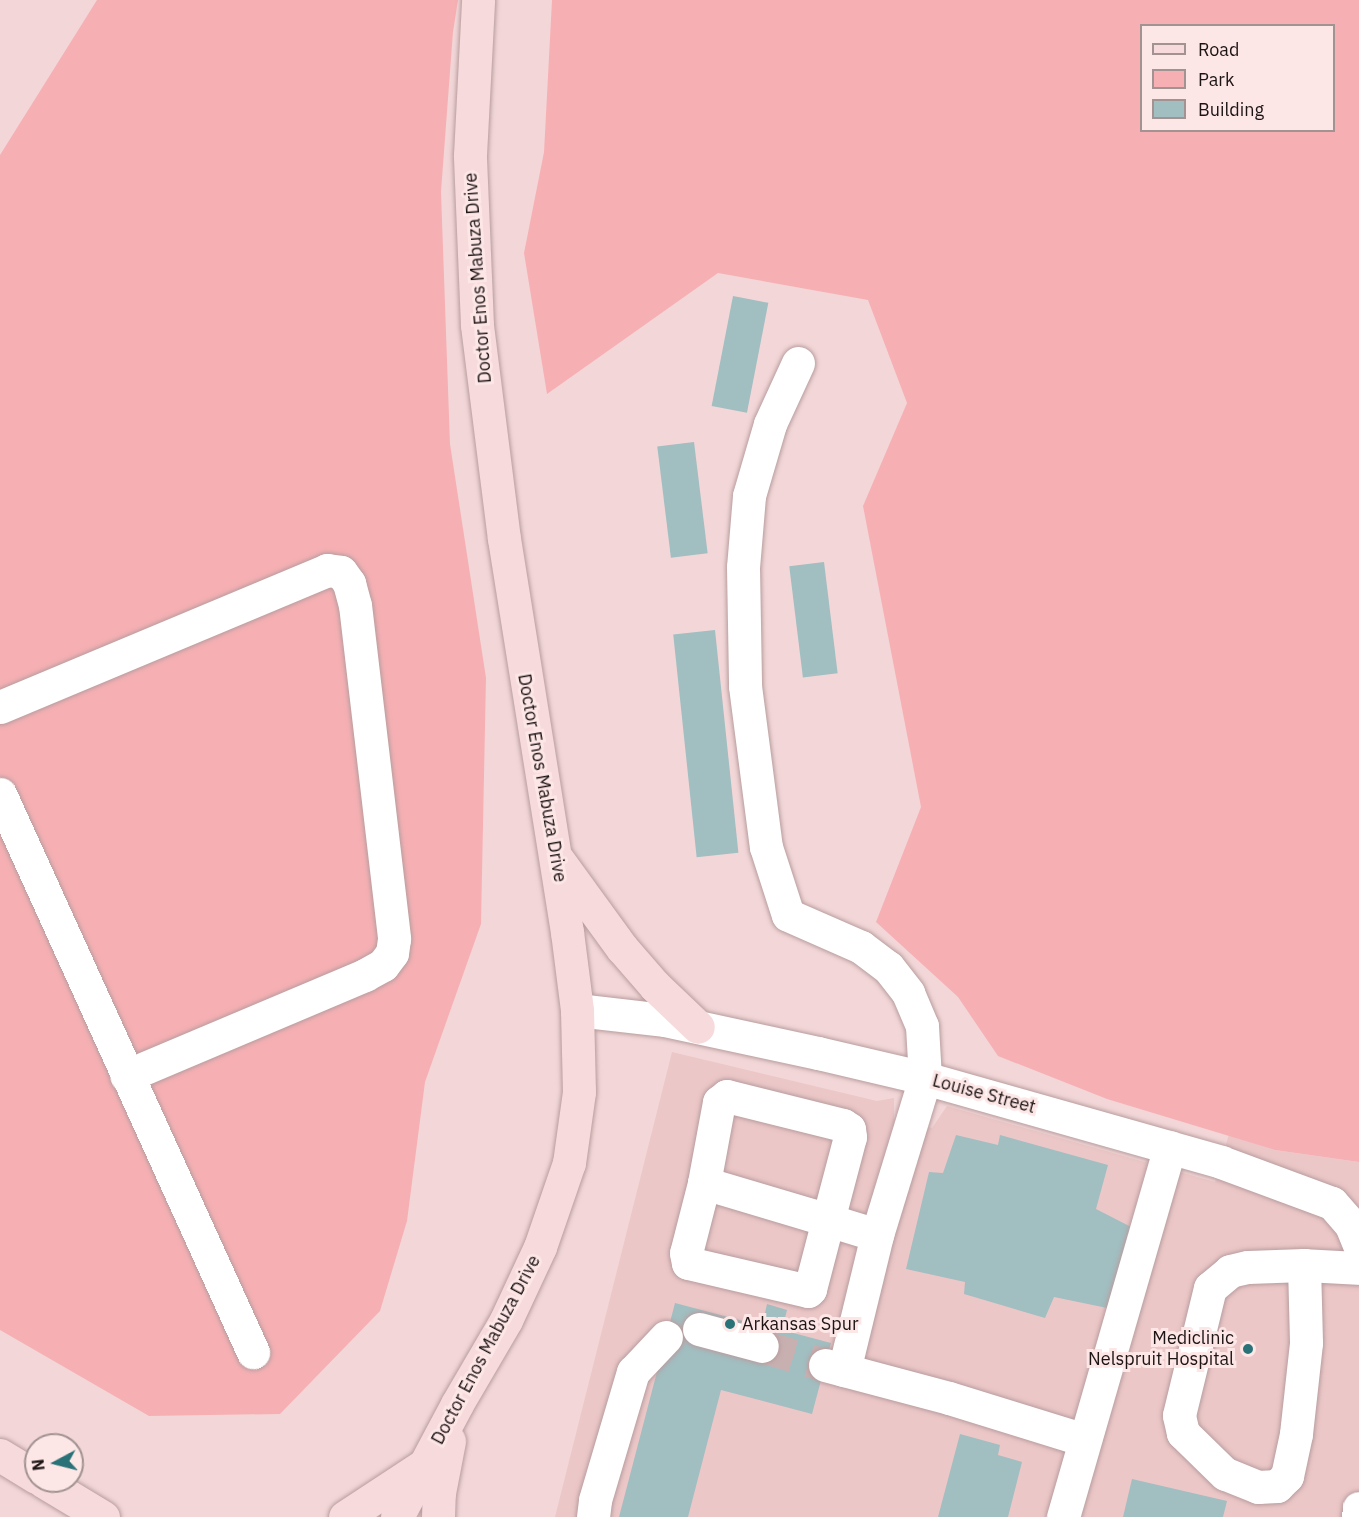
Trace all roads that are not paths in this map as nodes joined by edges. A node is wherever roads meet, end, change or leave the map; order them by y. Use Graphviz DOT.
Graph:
graph roads {
  1 [pos="478,0"];
  2 [pos="798,363"];
  3 [pos="0,707"];
  4 [pos="0,794"];
  5 [pos="555,856"];
  6 [pos="577,1010"];
  7 [pos="698,1027"];
  8 [pos="126,1076"];
  9 [pos="925,1078"];
  10 [pos="1170,1147"];
  11 [pos="704,1183"];
  12 [pos="828,1220"];
  13 [pos="876,1235"];
  14 [pos="1359,1245"];
  15 [pos="1304,1265"];
  16 [pos="1359,1268"];
  17 [pos="699,1329"];
  18 [pos="666,1337"];
  19 [pos="762,1346"];
  20 [pos="253,1352"];
  21 [pos="457,1404"];
  22 [pos="1085,1440"];
  23 [pos="0,1455"];
  24 [pos="425,1464"];
  25 [pos="24,1470"];
  26 [pos="63,1493"];
  27 [pos="1359,1508"];
  28 [pos="92,1510"];
  29 [pos="120,1517"];
  30 [pos="345,1517"];
  31 [pos="397,1517"];
  32 [pos="438,1517"];
  33 [pos="593,1517"];
  34 [pos="1062,1517"];
  35 [pos="1358,1517"];
  1 -- 5 [label="main road, Doctor Enos Mabuza Drive"];
  2 -- 9 [label="street"];
  3 -- 8 [label="street"];
  4 -- 8 [label="street"];
  5 -- 6 [label="main road, Doctor Enos Mabuza Drive"];
  5 -- 7 [label="main road"];
  6 -- 7 [label="street, Louise Street"];
  6 -- 21 [label="main road, Doctor Enos Mabuza Drive"];
  7 -- 9 [label="street, Louise Street"];
  8 -- 20 [label="street"];
  9 -- 10 [label="street, Louise Street"];
  9 -- 13 [label="street"];
  10 -- 14 [label="street, Louise Street"];
  10 -- 22 [label="street"];
  11 -- 12 [label="street"];
  11 -- 12 [label="street"];
  11 -- 12 [label="street"];
  12 -- 13 [label="street"];
  13 -- 22 [label="street"];
  15 -- 15 [label="street"];
  15 -- 16 [label="street"];
  17 -- 19 [label="street"];
  18 -- 33 [label="street"];
  21 -- 24 [label="main road, Doctor Enos Mabuza Drive"];
  21 -- 32 [label="main road"];
  22 -- 34 [label="street"];
  23 -- 25 [label="main road"];
  24 -- 30 [label="main road"];
  24 -- 31 [label="main road, Doctor Enos Mabuza Drive"];
  26 -- 28 [label="main road"];
  27 -- 35 [label="street"];
  28 -- 29 [label="main road"];
}
